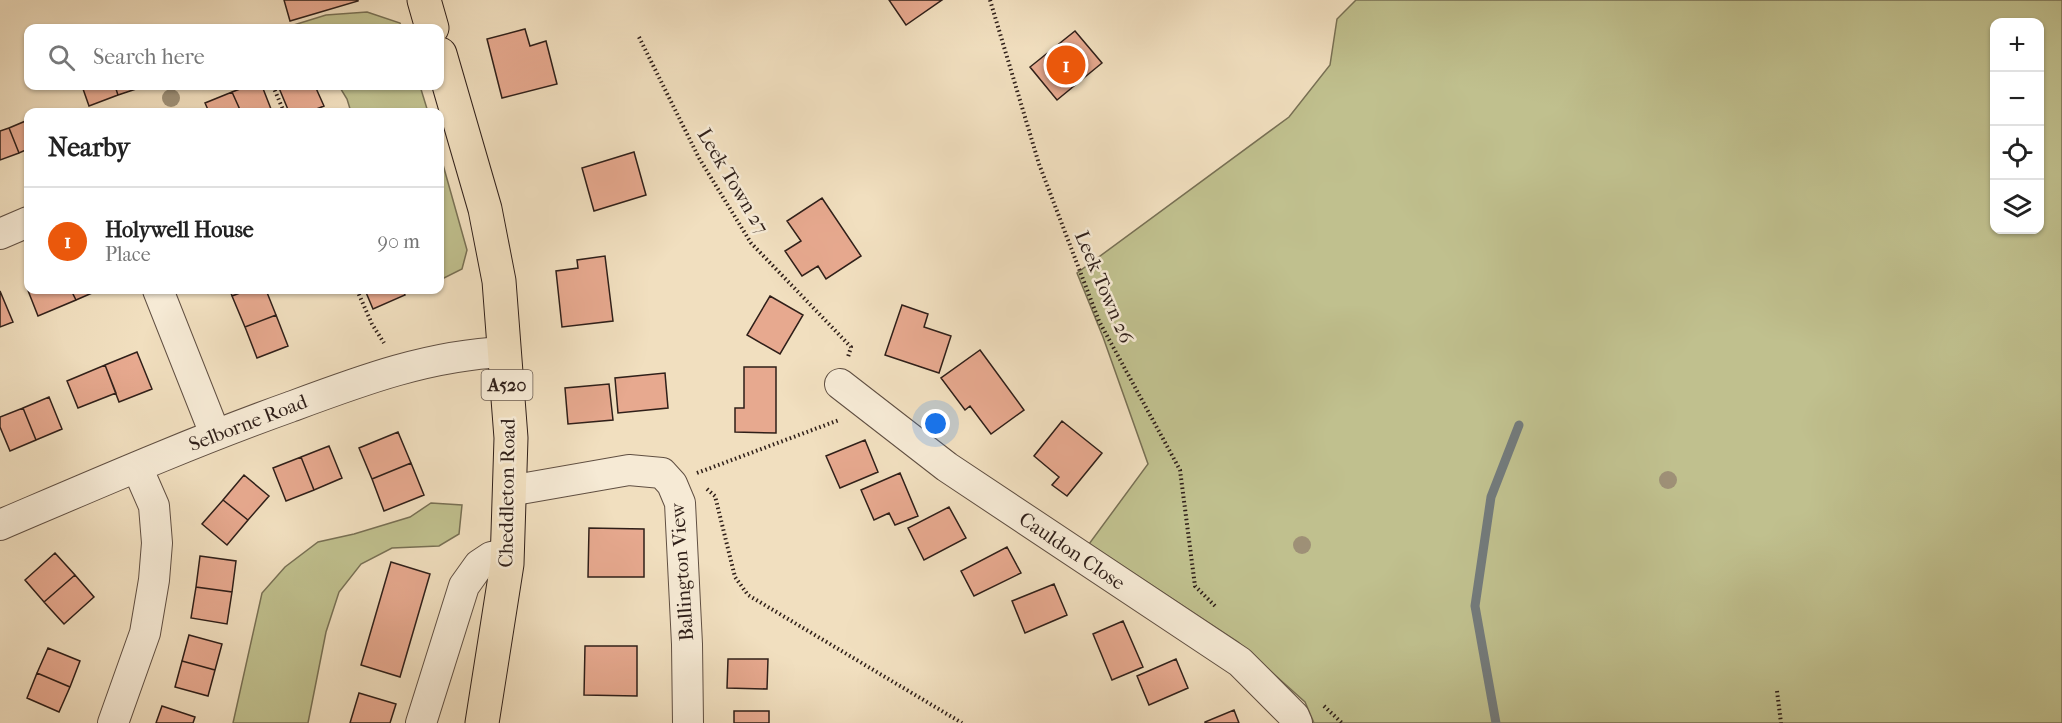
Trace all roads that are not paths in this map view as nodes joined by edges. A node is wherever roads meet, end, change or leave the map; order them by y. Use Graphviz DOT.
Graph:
graph roads {
  1 [pos="424,0"];
  2 [pos="431,24"];
  3 [pos="444,68"];
  4 [pos="24,224"];
  5 [pos="0,234"];
  6 [pos="160,294"];
  7 [pos="505,352"];
  8 [pos="840,384"];
  9 [pos="215,434"];
  10 [pos="137,467"];
  11 [pos="509,491"];
  12 [pos="0,525"];
  13 [pos="508,553"];
  14 [pos="113,723"];
  15 [pos="421,723"];
  16 [pos="482,723"];
  17 [pos="688,723"];
  18 [pos="1297,723"];
  1 -- 2 [label="highway"];
  3 -- 7 [label="highway, Cheddleton Road / A520"];
  4 -- 5 [label="street"];
  6 -- 9 [label="street"];
  7 -- 9 [label="street, Selborne Road"];
  7 -- 11 [label="highway, Cheddleton Road / A520"];
  8 -- 18 [label="street, Cauldon Close"];
  9 -- 10 [label="street, Selborne Road"];
  10 -- 12 [label="street, Selborne Road"];
  10 -- 14 [label="street"];
  11 -- 13 [label="highway, Cheddleton Road / A520"];
  11 -- 17 [label="street, Ballington View"];
  13 -- 15 [label="street"];
  13 -- 16 [label="highway, Cheddleton Road / A520"];
}
